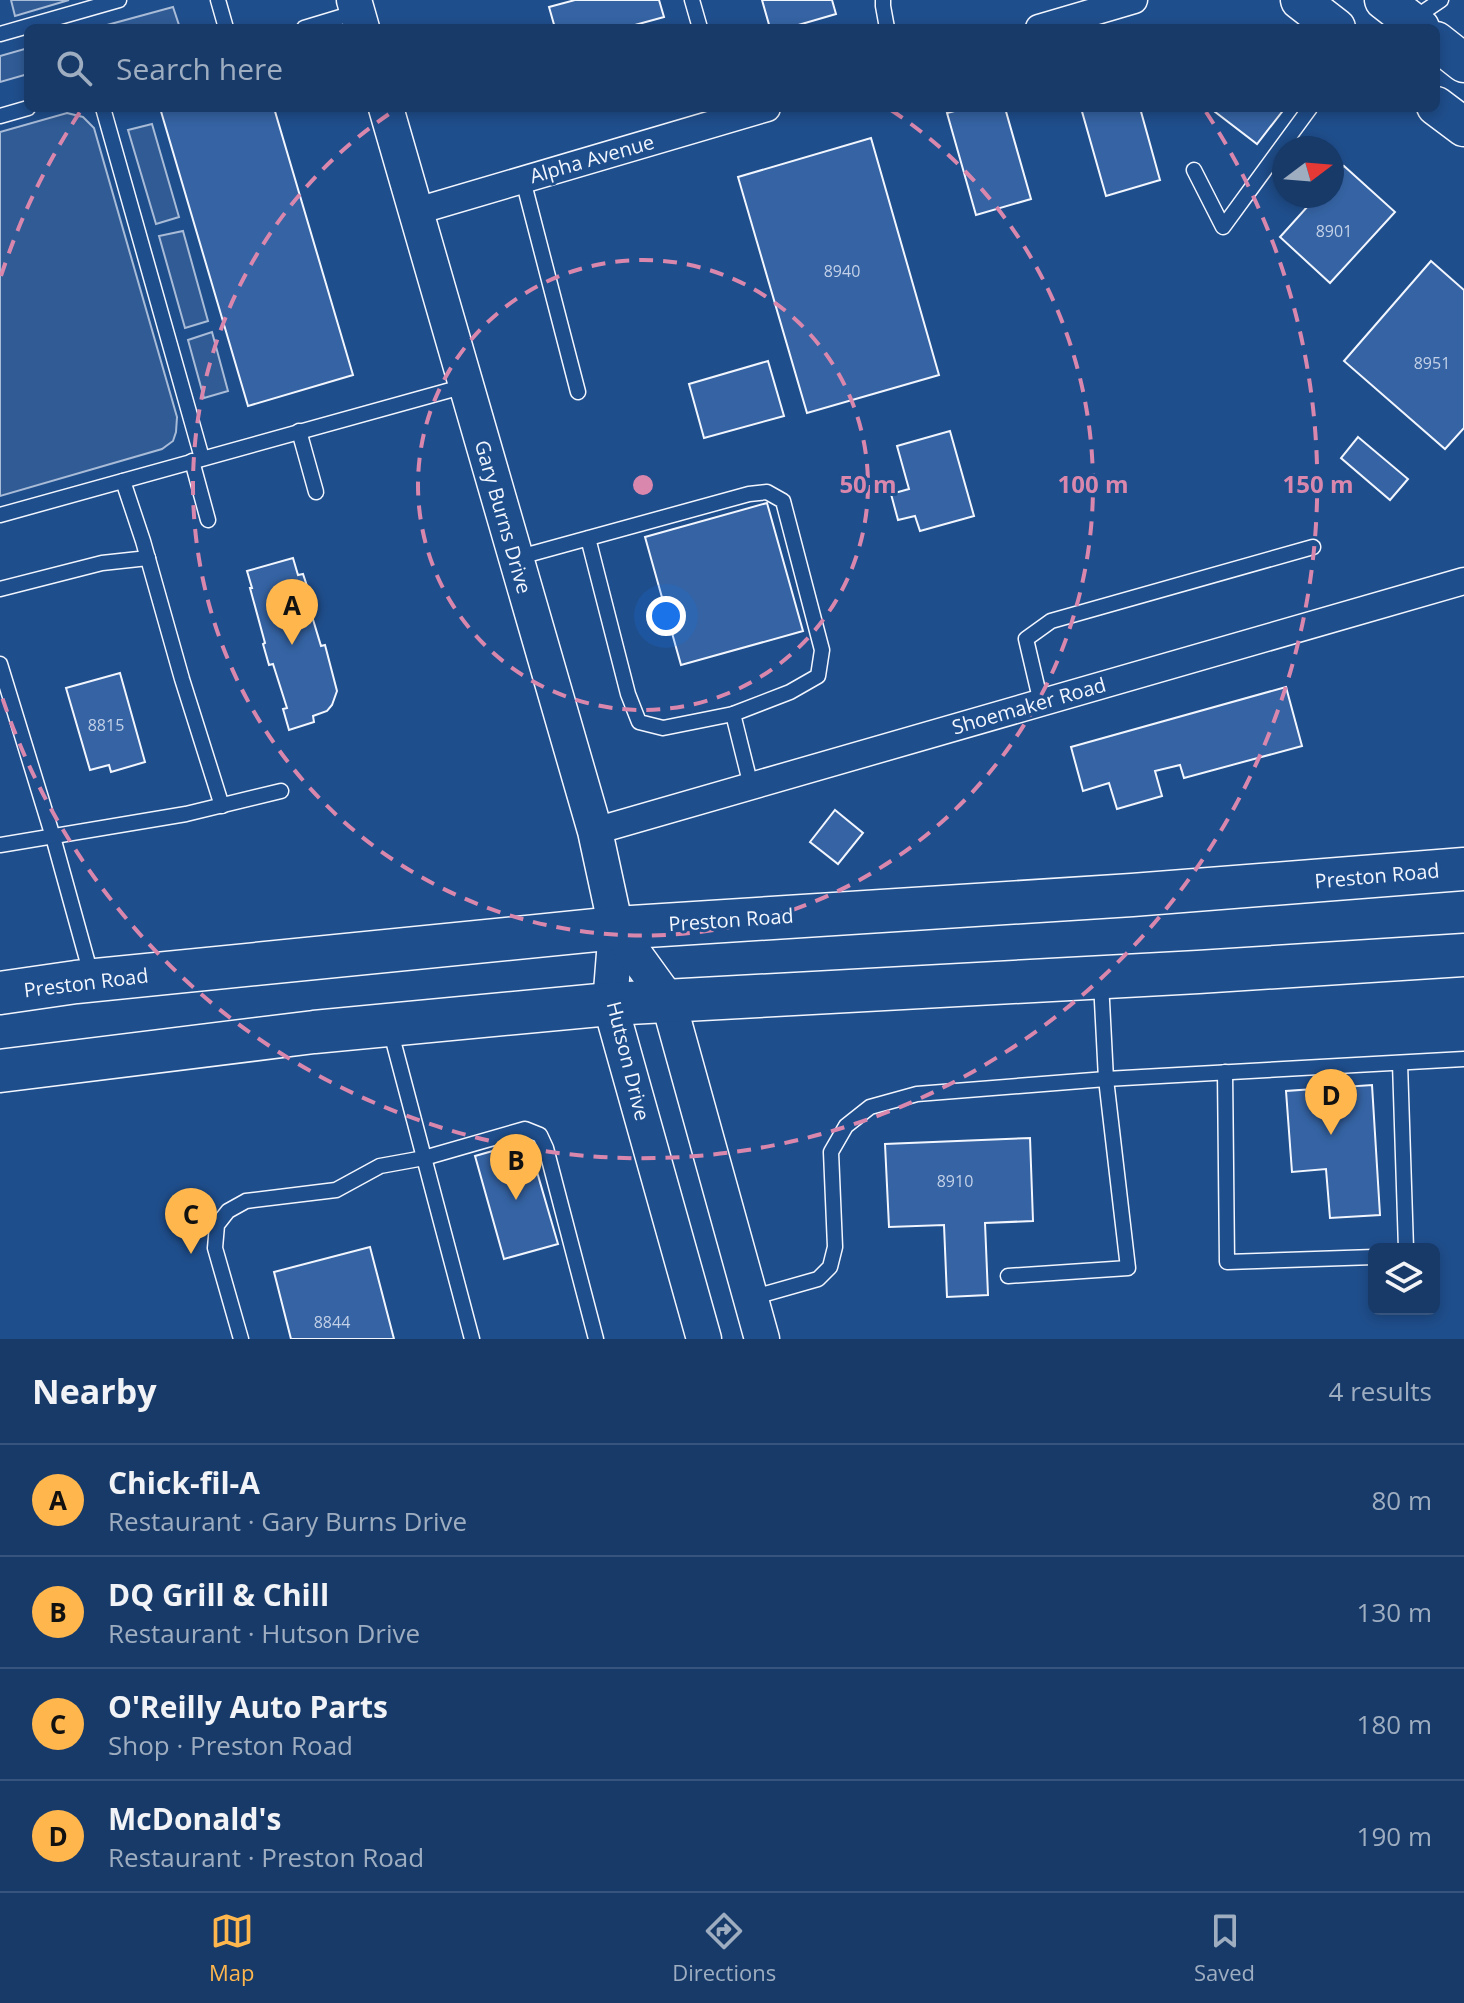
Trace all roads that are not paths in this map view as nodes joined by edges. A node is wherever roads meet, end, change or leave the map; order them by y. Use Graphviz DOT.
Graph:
graph roads {
  1 [pos="119,0"];
  2 [pos="218,0"];
  3 [pos="692,0"];
  4 [pos="883,0"];
  5 [pos="1134,0"];
  6 [pos="1300,0"];
  7 [pos="358,13"];
  8 [pos="35,24"];
  9 [pos="225,24"];
  10 [pos="318,24"];
  11 [pos="699,24"];
  12 [pos="886,24"];
  13 [pos="1053,24"];
  14 [pos="1331,24"];
  15 [pos="24,27"];
  16 [pos="0,34"];
  17 [pos="1440,42"];
  18 [pos="1464,63"];
  19 [pos="24,109"];
  20 [pos="1440,109"];
  21 [pos="104,112"];
  22 [pos="387,112"];
  23 [pos="1307,112"];
  24 [pos="725,114"];
  25 [pos="0,116"];
  26 [pos="1464,127"];
  27 [pos="1194,170"];
  28 [pos="523,180"];
  29 [pos="417,211"];
  30 [pos="465,385"];
  31 [pos="578,392"];
  32 [pos="299,431"];
  33 [pos="197,460"];
  34 [pos="123,481"];
  35 [pos="316,492"];
  36 [pos="0,515"];
  37 [pos="208,520"];
  38 [pos="588,538"];
  39 [pos="1313,547"];
  40 [pos="148,558"];
  41 [pos="515,558"];
  42 [pos="1464,581"];
  43 [pos="0,589"];
  44 [pos="0,664"];
  45 [pos="1041,703"];
  46 [pos="733,714"];
  47 [pos="751,786"];
  48 [pos="281,791"];
  49 [pos="222,806"];
  50 [pos="595,831"];
  51 [pos="53,837"];
  52 [pos="0,845"];
  53 [pos="1464,869"];
  54 [pos="616,928"];
  55 [pos="1464,955"];
  56 [pos="1101,977"];
  57 [pos="92,981"];
  58 [pos="0,993"];
  59 [pos="668,1000"];
  60 [pos="610,1004"];
  61 [pos="389,1025"];
  62 [pos="1464,1059"];
  63 [pos="1400,1063"];
  64 [pos="0,1071"];
  65 [pos="1225,1072"];
  66 [pos="1106,1079"];
  67 [pos="424,1158"];
  68 [pos="1406,1243"];
  69 [pos="1368,1257"];
  70 [pos="1008,1276"];
  71 [pos="751,1298"];
  72 [pos="241,1339"];
  73 [pos="472,1339"];
  74 [pos="596,1339"];
  75 [pos="704,1339"];
  76 [pos="762,1339"];
  1 -- 8 [label="lane"];
  2 -- 9 [label="lane"];
  3 -- 11 [label="lane"];
  4 -- 12 [label="lane"];
  5 -- 13 [label="street"];
  6 -- 14 [label="main road"];
  7 -- 10 [label="lane"];
  15 -- 16 [label="lane"];
  17 -- 18 [label="main road"];
  19 -- 25 [label="lane"];
  20 -- 26 [label="main road"];
  21 -- 33 [label="lane"];
  22 -- 29 [label="street, Gary Burns Drive"];
  23 -- 27 [label="lane"];
  24 -- 28 [label="street, Alpha Avenue"];
  28 -- 29 [label="street, Alpha Avenue"];
  28 -- 31 [label="lane"];
  29 -- 30 [label="street, Gary Burns Drive"];
  30 -- 32 [label="lane"];
  30 -- 41 [label="street, Gary Burns Drive"];
  32 -- 33 [label="lane"];
  32 -- 35 [label="lane"];
  33 -- 34 [label="lane"];
  33 -- 37 [label="lane"];
  34 -- 36 [label="lane"];
  34 -- 40 [label="lane"];
  38 -- 41 [label="lane"];
  38 -- 46 [label="lane"];
  38 -- 46 [label="lane"];
  39 -- 45 [label="lane"];
  40 -- 43 [label="lane"];
  40 -- 49 [label="lane"];
  41 -- 50 [label="street, Gary Burns Drive"];
  42 -- 45 [label="street, Shoemaker Road"];
  44 -- 51 [label="lane"];
  45 -- 47 [label="street, Shoemaker Road"];
  46 -- 47 [label="lane"];
  47 -- 50 [label="street, Shoemaker Road"];
  48 -- 49 [label="lane"];
  49 -- 51 [label="lane"];
  50 -- 54 [label="street, Gary Burns Drive"];
  51 -- 52 [label="lane"];
  51 -- 57 [label="lane"];
  53 -- 54 [label="main road, Preston Road"];
  54 -- 57 [label="main road, Preston Road"];
  54 -- 59 [label="street"];
  54 -- 60 [label="street, Hutson Drive"];
  55 -- 56 [label="main road"];
  56 -- 59 [label="main road"];
  56 -- 66 [label="lane"];
  57 -- 58 [label="main road, Preston Road"];
  59 -- 60 [label="main road"];
  59 -- 71 [label="street"];
  60 -- 61 [label="main road"];
  60 -- 75 [label="street, Hutson Drive"];
  61 -- 64 [label="main road"];
  61 -- 67 [label="lane"];
  62 -- 63 [label="lane"];
  63 -- 65 [label="lane"];
  63 -- 68 [label="lane"];
  65 -- 66 [label="lane"];
  65 -- 69 [label="lane"];
  66 -- 70 [label="lane"];
  66 -- 71 [label="lane"];
  67 -- 72 [label="lane"];
  67 -- 73 [label="lane"];
  67 -- 74 [label="lane"];
  71 -- 76 [label="street"];
}
